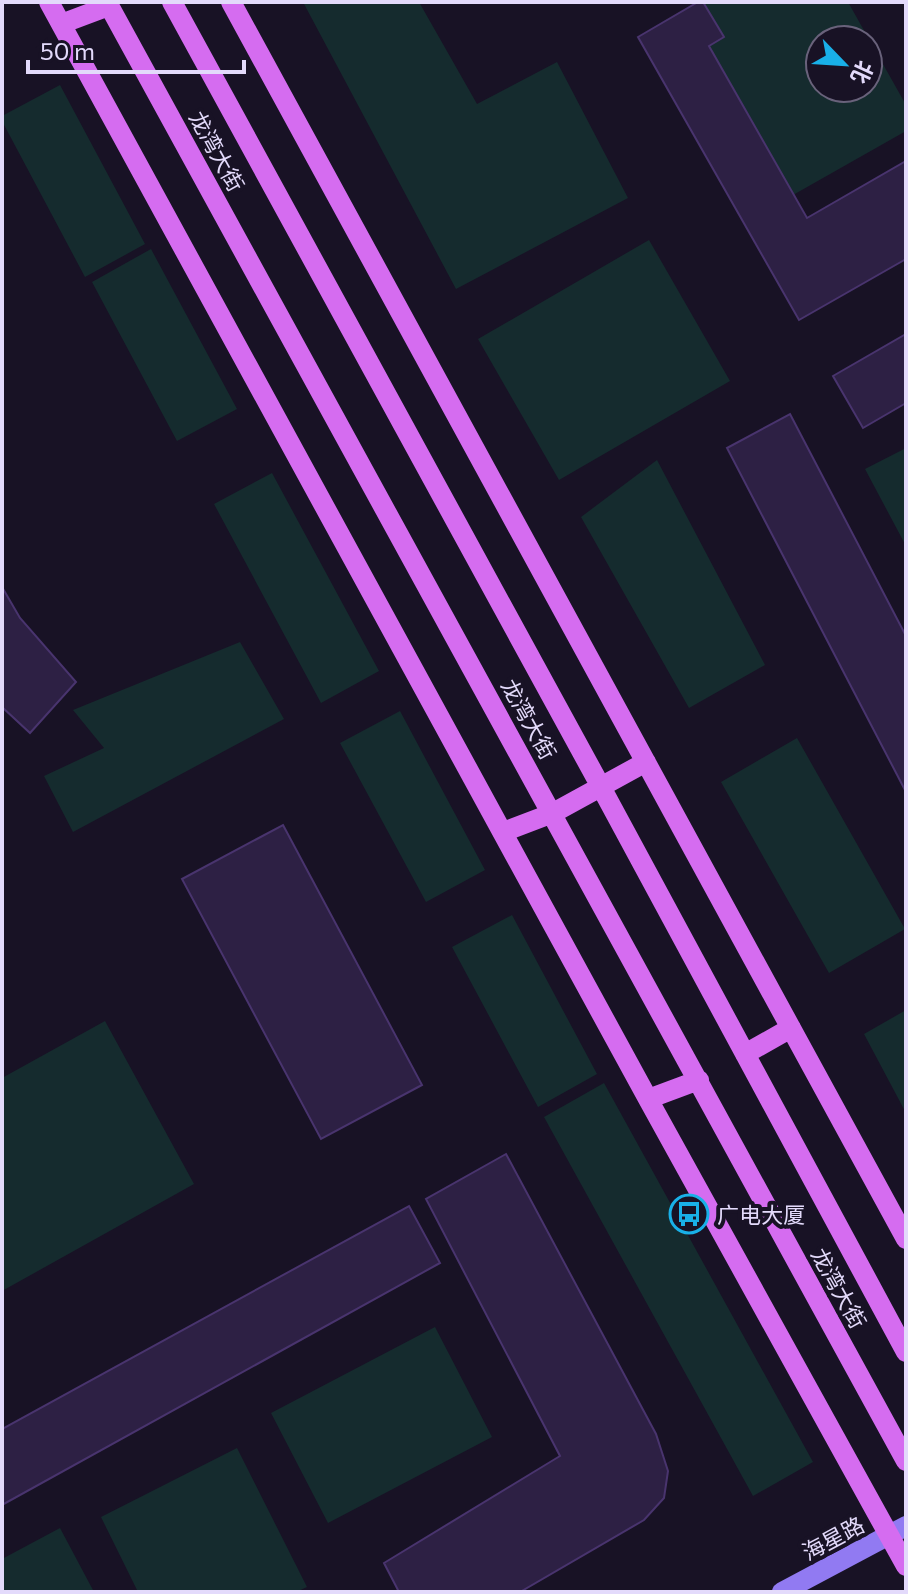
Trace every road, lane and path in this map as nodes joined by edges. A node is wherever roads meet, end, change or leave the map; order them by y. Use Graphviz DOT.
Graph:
graph roads {
  1 [pos="49,2"];
  2 [pos="172,2"];
  3 [pos="231,2"];
  4 [pos="108,4"];
  5 [pos="61,24"];
  6 [pos="646,762"];
  7 [pos="601,787"];
  8 [pos="553,813"];
  9 [pos="503,832"];
  10 [pos="791,1028"];
  11 [pos="745,1054"];
  12 [pos="699,1080"];
  13 [pos="648,1099"];
  14 [pos="906,1239"];
  15 [pos="906,1352"];
  16 [pos="906,1461"];
  17 [pos="897,1530"];
  18 [pos="906,1566"];
  19 [pos="782,1592"];
  1 -- 5 [label="main road"];
  2 -- 7 [label="main road, 龙湾大街"];
  3 -- 6 [label="main road"];
  4 -- 5 [label="main road"];
  4 -- 8 [label="main road, 龙湾大街"];
  5 -- 9 [label="main road"];
  6 -- 7 [label="main road"];
  6 -- 10 [label="main road"];
  7 -- 8 [label="main road"];
  7 -- 11 [label="main road, 龙湾大街"];
  8 -- 9 [label="main road"];
  8 -- 12 [label="main road, 龙湾大街"];
  9 -- 13 [label="main road"];
  10 -- 11 [label="main road"];
  10 -- 14 [label="main road"];
  11 -- 15 [label="main road, 龙湾大街"];
  12 -- 13 [label="main road"];
  12 -- 16 [label="main road, 龙湾大街"];
  13 -- 17 [label="main road"];
  17 -- 18 [label="main road"];
  17 -- 19 [label="main road, 海星路"];
}
